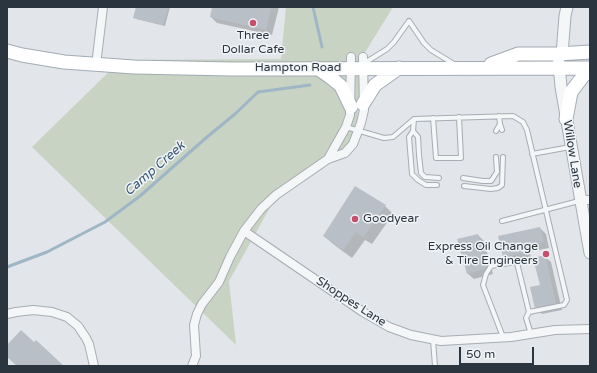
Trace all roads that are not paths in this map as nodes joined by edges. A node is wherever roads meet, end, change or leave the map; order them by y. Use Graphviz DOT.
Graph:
graph roads {
  1 [pos="103,7"];
  2 [pos="567,7"];
  3 [pos="7,51"];
  4 [pos="590,52"];
  5 [pos="560,54"];
  6 [pos="358,63"];
  7 [pos="96,65"];
  8 [pos="317,68"];
  9 [pos="399,68"];
  10 [pos="464,68"];
  11 [pos="481,68"];
  12 [pos="559,68"];
  13 [pos="590,69"];
  14 [pos="357,105"];
  15 [pos="499,116"];
  16 [pos="459,117"];
  17 [pos="434,118"];
  18 [pos="414,119"];
  19 [pos="566,119"];
  20 [pos="500,124"];
  21 [pos="346,127"];
  22 [pos="502,130"];
  23 [pos="413,131"];
  24 [pos="496,131"];
  25 [pos="359,132"];
  26 [pos="571,147"];
  27 [pos="532,154"];
  28 [pos="496,157"];
  29 [pos="503,158"];
  30 [pos="328,159"];
  31 [pos="439,178"];
  32 [pos="463,178"];
  33 [pos="437,185"];
  34 [pos="464,186"];
  35 [pos="585,200"];
  36 [pos="546,210"];
  37 [pos="502,221"];
  38 [pos="244,231"];
  39 [pos="590,253"];
  40 [pos="529,312"];
  41 [pos="7,314"];
  42 [pos="590,329"];
  43 [pos="531,334"];
  44 [pos="503,337"];
  45 [pos="434,340"];
  46 [pos="94,366"];
  47 [pos="192,366"];
  48 [pos="435,366"];
  1 -- 7 [label="street"];
  2 -- 5 [label="street, Willow Lane"];
  3 -- 7 [label="main road, Hampton Road"];
  4 -- 5 [label="main road"];
  5 -- 11 [label="main road"];
  5 -- 12 [label="street, Willow Lane"];
  6 -- 8 [label="main road, Hampton Road"];
  6 -- 9 [label="main road, Hampton Road"];
  6 -- 10 [label="lane"];
  6 -- 14 [label="street"];
  6 -- 14 [label="street"];
  7 -- 8 [label="main road, Hampton Road"];
  8 -- 14 [label="main road"];
  9 -- 10 [label="main road, Hampton Road"];
  9 -- 14 [label="main road"];
  10 -- 11 [label="main road, Hampton Road"];
  11 -- 12 [label="main road, Hampton Road"];
  12 -- 13 [label="main road, Hampton Road"];
  12 -- 19 [label="street, Willow Lane"];
  13 -- 19 [label="main road"];
  14 -- 21 [label="street"];
  14 -- 25 [label="street"];
  15 -- 16 [label="lane"];
  15 -- 20 [label="lane"];
  15 -- 27 [label="lane"];
  16 -- 17 [label="lane"];
  16 -- 17 [label="lane"];
  17 -- 18 [label="lane"];
  18 -- 23 [label="lane"];
  18 -- 25 [label="lane"];
  19 -- 26 [label="street, Willow Lane"];
  20 -- 22 [label="lane"];
  20 -- 24 [label="lane"];
  21 -- 25 [label="lane"];
  21 -- 30 [label="street"];
  23 -- 31 [label="lane"];
  23 -- 33 [label="lane"];
  25 -- 30 [label="street"];
  26 -- 27 [label="lane"];
  26 -- 35 [label="street, Willow Lane"];
  27 -- 36 [label="lane"];
  28 -- 32 [label="lane"];
  29 -- 34 [label="lane"];
  30 -- 38 [label="street"];
  35 -- 36 [label="lane"];
  35 -- 39 [label="street, Willow Lane"];
  36 -- 37 [label="lane"];
  36 -- 40 [label="lane"];
  38 -- 45 [label="street, Shoppes Lane"];
  38 -- 47 [label="street"];
  40 -- 43 [label="lane"];
  40 -- 44 [label="lane"];
  41 -- 46 [label="street"];
  42 -- 43 [label="street, Shoppes Lane"];
  43 -- 44 [label="street, Shoppes Lane"];
  44 -- 45 [label="street, Shoppes Lane"];
  45 -- 48 [label="lane"];
}
